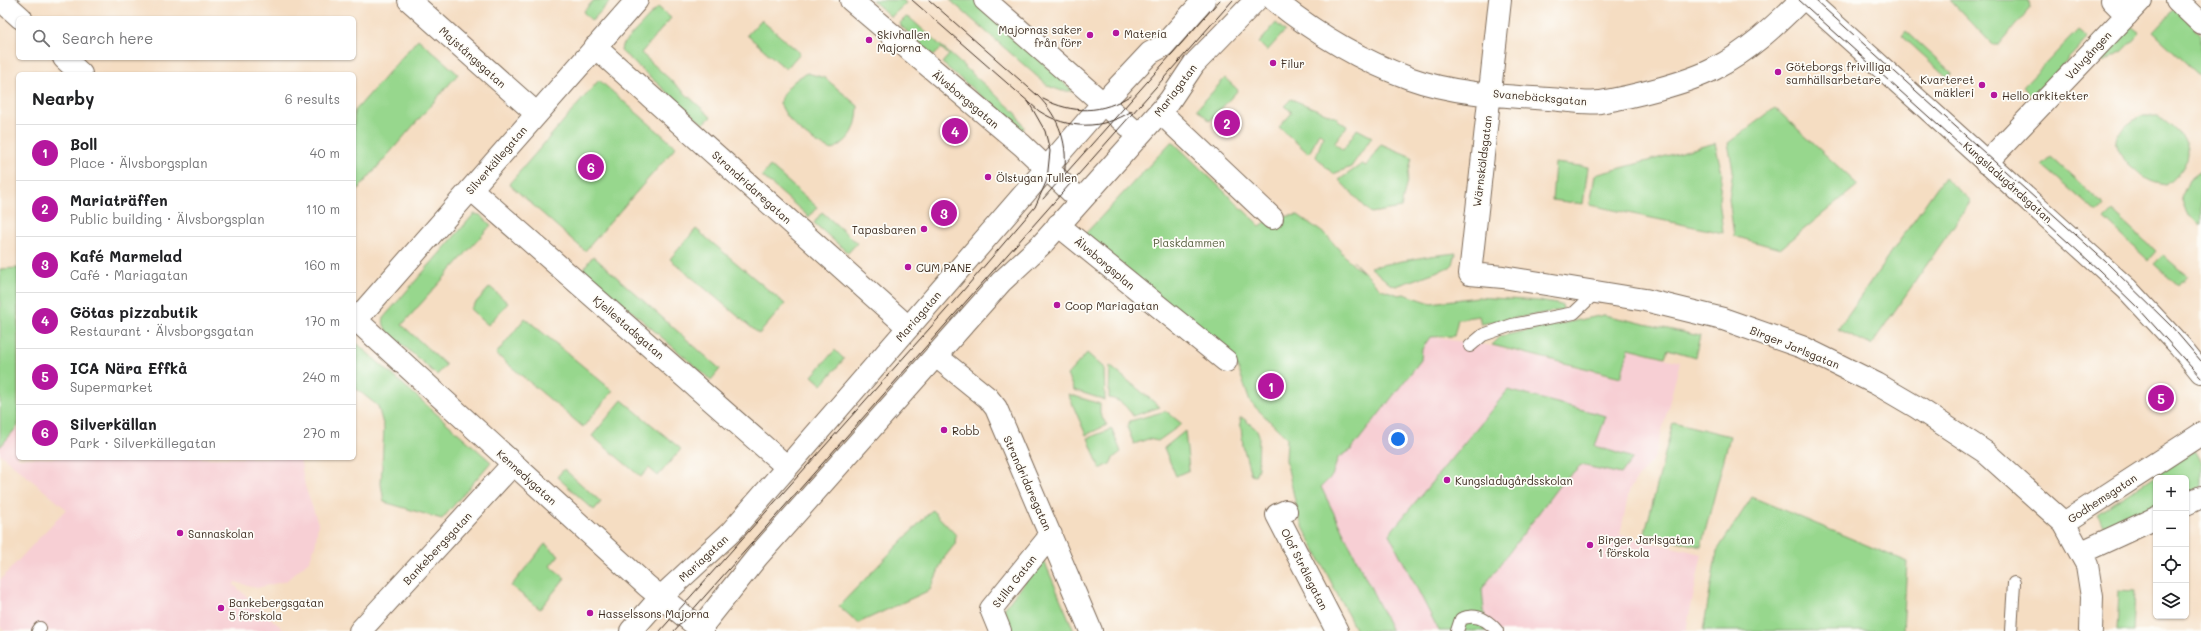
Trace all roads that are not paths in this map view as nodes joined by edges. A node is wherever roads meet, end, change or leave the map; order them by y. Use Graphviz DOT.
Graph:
graph roads {
  1 [pos="1,0"];
  2 [pos="409,0"];
  3 [pos="637,0"];
  4 [pos="851,0"];
  5 [pos="985,0"];
  6 [pos="1204,0"];
  7 [pos="1256,0"];
  8 [pos="1274,0"];
  9 [pos="1500,0"];
  10 [pos="1801,0"];
  11 [pos="1807,0"];
  12 [pos="2177,0"];
  13 [pos="2127,5"];
  14 [pos="19,16"];
  15 [pos="2201,23"];
  16 [pos="595,47"];
  17 [pos="66,60"];
  18 [pos="79,72"];
  19 [pos="1490,93"];
  20 [pos="1104,102"];
  21 [pos="1160,112"];
  22 [pos="537,114"];
  23 [pos="1139,135"];
  24 [pos="1986,163"];
  25 [pos="1046,169"];
  26 [pos="471,189"];
  27 [pos="1080,200"];
  28 [pos="1272,218"];
  29 [pos="1058,225"];
  30 [pos="1470,274"];
  31 [pos="1596,292"];
  32 [pos="356,318"];
  33 [pos="356,320"];
  34 [pos="908,327"];
  35 [pos="1470,346"];
  36 [pos="936,356"];
  37 [pos="1226,361"];
  38 [pos="2201,372"];
  39 [pos="2201,434"];
  40 [pos="513,464"];
  41 [pos="786,466"];
  42 [pos="2201,496"];
  43 [pos="2189,502"];
  44 [pos="1286,510"];
  45 [pos="2153,519"];
  46 [pos="2064,524"];
  47 [pos="1051,535"];
  48 [pos="2082,552"];
  49 [pos="2014,583"];
  50 [pos="661,597"];
  51 [pos="701,630"];
  52 [pos="360,631"];
  53 [pos="631,631"];
  54 [pos="1000,631"];
  55 [pos="1091,631"];
  56 [pos="1337,631"];
  57 [pos="1457,631"];
  58 [pos="1497,631"];
  59 [pos="2011,631"];
  60 [pos="2091,631"];
  1 -- 14 [label="street"];
  2 -- 22 [label="street, Majstångsgatan"];
  3 -- 16 [label="street, Silverkällegatan"];
  4 -- 25 [label="street, Älvsborgsgatan"];
  5 -- 20 [label="street"];
  6 -- 20 [label="street, Mariagatan"];
  7 -- 21 [label="street, Mariagatan"];
  8 -- 19 [label="street, Svanebäcksgatan"];
  9 -- 19 [label="street, Wärnsköldsgatan"];
  10 -- 19 [label="street, Svanebäcksgatan"];
  11 -- 24 [label="street, Kungsladugårdsgatan"];
  12 -- 15 [label="street"];
  13 -- 24 [label="street, Valvgången"];
  16 -- 22 [label="street, Silverkällegatan"];
  16 -- 34 [label="street, Strandridaregatan"];
  17 -- 18 [label="street"];
  19 -- 30 [label="street, Wärnsköldsgatan"];
  20 -- 23 [label="street"];
  20 -- 25 [label="street, Mariagatan"];
  21 -- 23 [label="street, Mariagatan"];
  21 -- 28 [label="street"];
  22 -- 26 [label="street, Silverkällegatan"];
  23 -- 27 [label="street, Mariagatan"];
  24 -- 38 [label="street, Kungsladugårdsgatan"];
  25 -- 27 [label="street, Älvsborgsgatan"];
  25 -- 34 [label="street, Mariagatan"];
  26 -- 32 [label="street, Silverkällegatan"];
  26 -- 41 [label="street, Kjellestadsgatan"];
  27 -- 29 [label="street, Mariagatan"];
  29 -- 36 [label="street, Mariagatan"];
  29 -- 37 [label="street, Älvsborgsplan"];
  30 -- 31 [label="street, Birger Jarlsgatan"];
  31 -- 35 [label="lane"];
  31 -- 46 [label="street, Birger Jarlsgatan"];
  33 -- 40 [label="street, Kennedygatan"];
  34 -- 41 [label="street, Mariagatan"];
  36 -- 47 [label="street, Strandridaregatan"];
  36 -- 51 [label="street, Mariagatan"];
  39 -- 46 [label="street, Godhemsgatan"];
  40 -- 50 [label="street, Kennedygatan"];
  40 -- 52 [label="street, Bankebergsgatan"];
  41 -- 50 [label="street, Mariagatan"];
  42 -- 43 [label="street"];
  44 -- 56 [label="street, Olof Strålegatan"];
  45 -- 48 [label="street"];
  46 -- 48 [label="street, Birger Jarlsgatan"];
  47 -- 54 [label="street, Stilla Gatan"];
  47 -- 55 [label="street, Strandridaregatan"];
  48 -- 60 [label="street, Birger Jarlsgatan"];
  49 -- 59 [label="lane"];
  50 -- 51 [label="street, Kennedygatan"];
  50 -- 53 [label="street, Mariagatan"];
  57 -- 58 [label="lane"];
}
